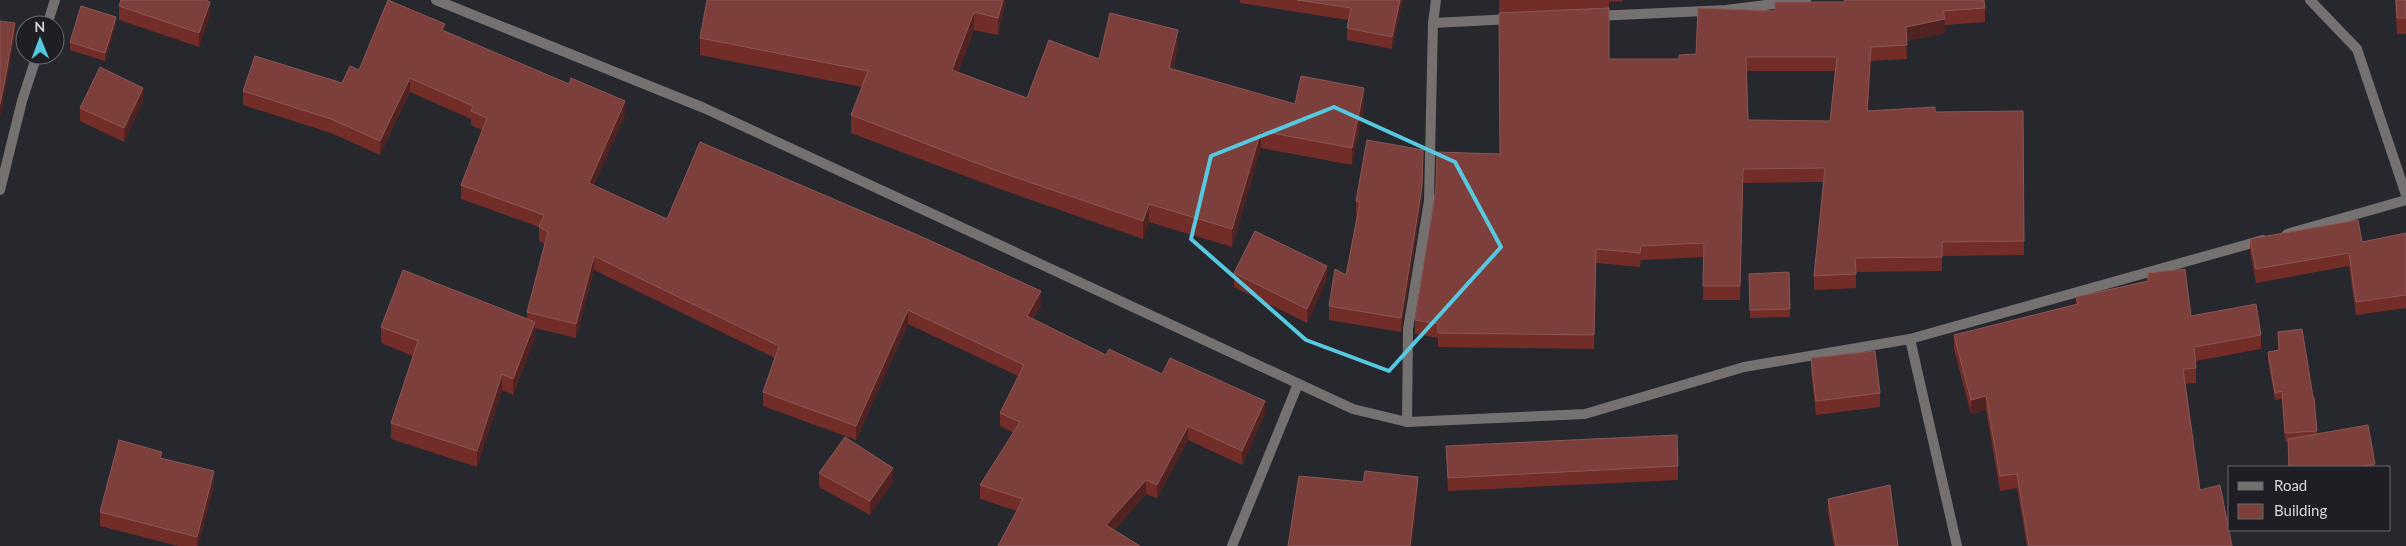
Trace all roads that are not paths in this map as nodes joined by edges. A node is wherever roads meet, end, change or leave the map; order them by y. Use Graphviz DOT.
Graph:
graph roads {
  1 [pos="55,0"];
  2 [pos="436,0"];
  3 [pos="1436,0"];
  4 [pos="1806,0"];
  5 [pos="2310,0"];
  6 [pos="50,15"];
  7 [pos="1589,16"];
  8 [pos="1521,19"];
  9 [pos="1433,23"];
  10 [pos="34,65"];
  11 [pos="0,190"];
  12 [pos="2406,195"];
  13 [pos="2406,200"];
  14 [pos="1910,339"];
  15 [pos="1298,384"];
  16 [pos="1407,422"];
  17 [pos="1232,546"];
  18 [pos="1957,546"];
  1 -- 6 [label="street"];
  2 -- 15 [label="street"];
  3 -- 9 [label="street"];
  4 -- 7 [label="street"];
  5 -- 12 [label="street"];
  8 -- 9 [label="street"];
  9 -- 16 [label="street"];
  10 -- 11 [label="street"];
  13 -- 14 [label="street"];
  14 -- 16 [label="street"];
  14 -- 18 [label="street"];
  15 -- 16 [label="street"];
  15 -- 17 [label="street"];
}
